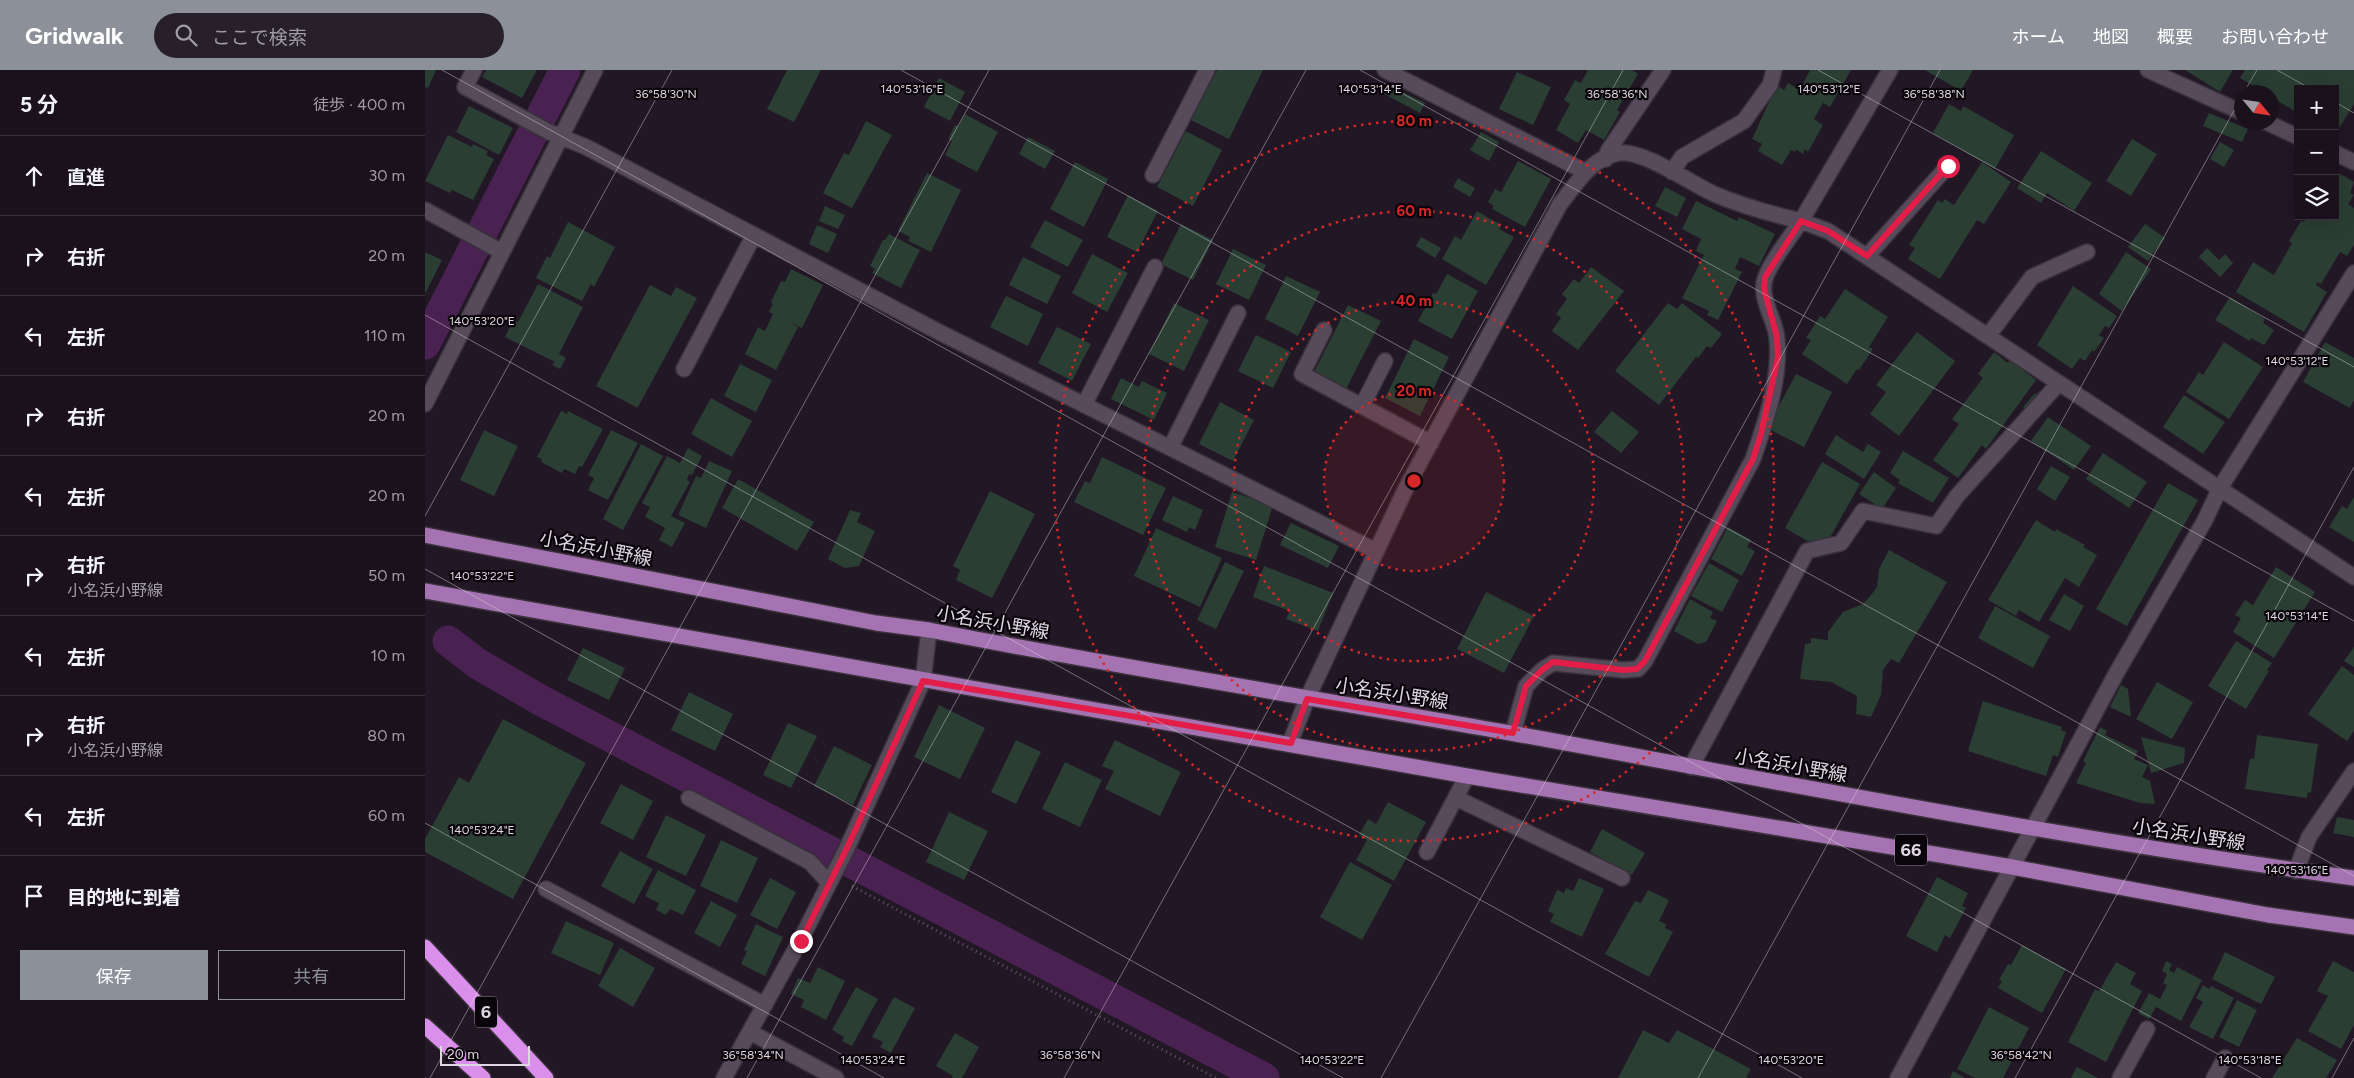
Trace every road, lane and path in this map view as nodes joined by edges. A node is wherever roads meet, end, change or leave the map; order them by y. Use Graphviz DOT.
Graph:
graph roads {
  1 [pos="474,70"];
  2 [pos="595,70"];
  3 [pos="1207,70"];
  4 [pos="1385,70"];
  5 [pos="1663,70"];
  6 [pos="1774,70"];
  7 [pos="1890,70"];
  8 [pos="2148,70"];
  9 [pos="2234,109"];
  10 [pos="2279,128"];
  11 [pos="555,135"];
  12 [pos="2294,135"];
  13 [pos="2339,155"];
  14 [pos="1606,158"];
  15 [pos="2354,162"];
  16 [pos="1948,166"];
  17 [pos="1586,172"];
  18 [pos="1672,172"];
  19 [pos="1153,175"];
  20 [pos="425,210"];
  21 [pos="1801,221"];
  22 [pos="754,235"];
  23 [pos="497,249"];
  24 [pos="2087,252"];
  25 [pos="1867,256"];
  26 [pos="1155,267"];
  27 [pos="2354,273"];
  28 [pos="1238,313"];
  29 [pos="1324,330"];
  30 [pos="1988,336"];
  31 [pos="1385,361"];
  32 [pos="684,370"];
  33 [pos="2059,383"];
  34 [pos="425,404"];
  35 [pos="1085,405"];
  36 [pos="1362,406"];
  37 [pos="1431,443"];
  38 [pos="1170,448"];
  39 [pos="2220,488"];
  40 [pos="425,535"];
  41 [pos="1377,551"];
  42 [pos="2354,577"];
  43 [pos="425,591"];
  44 [pos="929,630"];
  45 [pos="923,681"];
  46 [pos="1307,699"];
  47 [pos="1513,733"];
  48 [pos="1291,743"];
  49 [pos="1691,766"];
  50 [pos="2354,771"];
  51 [pos="1467,776"];
  52 [pos="689,798"];
  53 [pos="1456,798"];
  54 [pos="2033,830"];
  55 [pos="1427,852"];
  56 [pos="2012,867"];
  57 [pos="2296,871"];
  58 [pos="833,875"];
  59 [pos="1621,878"];
  60 [pos="2354,878"];
  61 [pos="546,889"];
  62 [pos="2354,927"];
  63 [pos="425,947"];
  64 [pos="765,1005"];
  65 [pos="425,1026"];
  66 [pos="2147,1029"];
  67 [pos="751,1032"];
  68 [pos="2225,1058"];
  69 [pos="483,1078"];
  70 [pos="546,1078"];
  71 [pos="724,1078"];
  72 [pos="836,1078"];
  73 [pos="1216,1078"];
  74 [pos="1898,1078"];
  75 [pos="2120,1078"];
  76 [pos="2214,1078"];
  1 -- 11 [label="street"];
  2 -- 11 [label="street"];
  3 -- 19 [label="street"];
  4 -- 17 [label="street"];
  5 -- 14 [label="street"];
  6 -- 18 [label="street"];
  7 -- 21 [label="street"];
  8 -- 9 [label="street"];
  10 -- 12 [label="street"];
  11 -- 22 [label="street"];
  11 -- 23 [label="street"];
  13 -- 15 [label="street"];
  14 -- 17 [label="street"];
  14 -- 18 [label="street"];
  16 -- 25 [label="street"];
  17 -- 37 [label="street"];
  18 -- 21 [label="street"];
  20 -- 23 [label="street"];
  21 -- 25 [label="street"];
  21 -- 47 [label="street"];
  22 -- 32 [label="street"];
  22 -- 35 [label="street"];
  23 -- 34 [label="street"];
  24 -- 30 [label="street"];
  25 -- 30 [label="street"];
  26 -- 35 [label="street"];
  27 -- 39 [label="street"];
  28 -- 38 [label="street"];
  29 -- 36 [label="street"];
  30 -- 33 [label="street"];
  31 -- 36 [label="street"];
  33 -- 39 [label="street"];
  33 -- 49 [label="street"];
  35 -- 38 [label="street"];
  36 -- 37 [label="street"];
  37 -- 41 [label="street"];
  38 -- 41 [label="street"];
  39 -- 42 [label="street"];
  39 -- 54 [label="street"];
  40 -- 44 [label="main road, 小名浜小野線 / 66"];
  41 -- 46 [label="street"];
  43 -- 45 [label="main road, 66"];
  44 -- 45 [label="street"];
  44 -- 46 [label="main road, 小名浜小野線 / 66"];
  45 -- 48 [label="main road, 66"];
  45 -- 58 [label="street"];
  46 -- 47 [label="main road, 小名浜小野線 / 66"];
  46 -- 48 [label="street"];
  47 -- 49 [label="main road, 小名浜小野線 / 66"];
  48 -- 51 [label="main road, 66"];
  49 -- 54 [label="main road, 小名浜小野線 / 66"];
  50 -- 57 [label="street"];
  51 -- 53 [label="street"];
  51 -- 56 [label="main road, 66"];
  52 -- 58 [label="street"];
  53 -- 55 [label="street"];
  53 -- 59 [label="street"];
  54 -- 56 [label="street"];
  54 -- 57 [label="main road, 小名浜小野線 / 66"];
  56 -- 62 [label="main road, 66"];
  56 -- 74 [label="street"];
  57 -- 60 [label="main road, 小名浜小野線 / 66"];
  58 -- 64 [label="street"];
  58 -- 73 [label="path"];
  61 -- 64 [label="street"];
  63 -- 70 [label="highway, 6"];
  64 -- 67 [label="street"];
  65 -- 69 [label="highway"];
  66 -- 75 [label="street"];
  67 -- 71 [label="street"];
  67 -- 72 [label="street"];
  68 -- 76 [label="street"];
}
